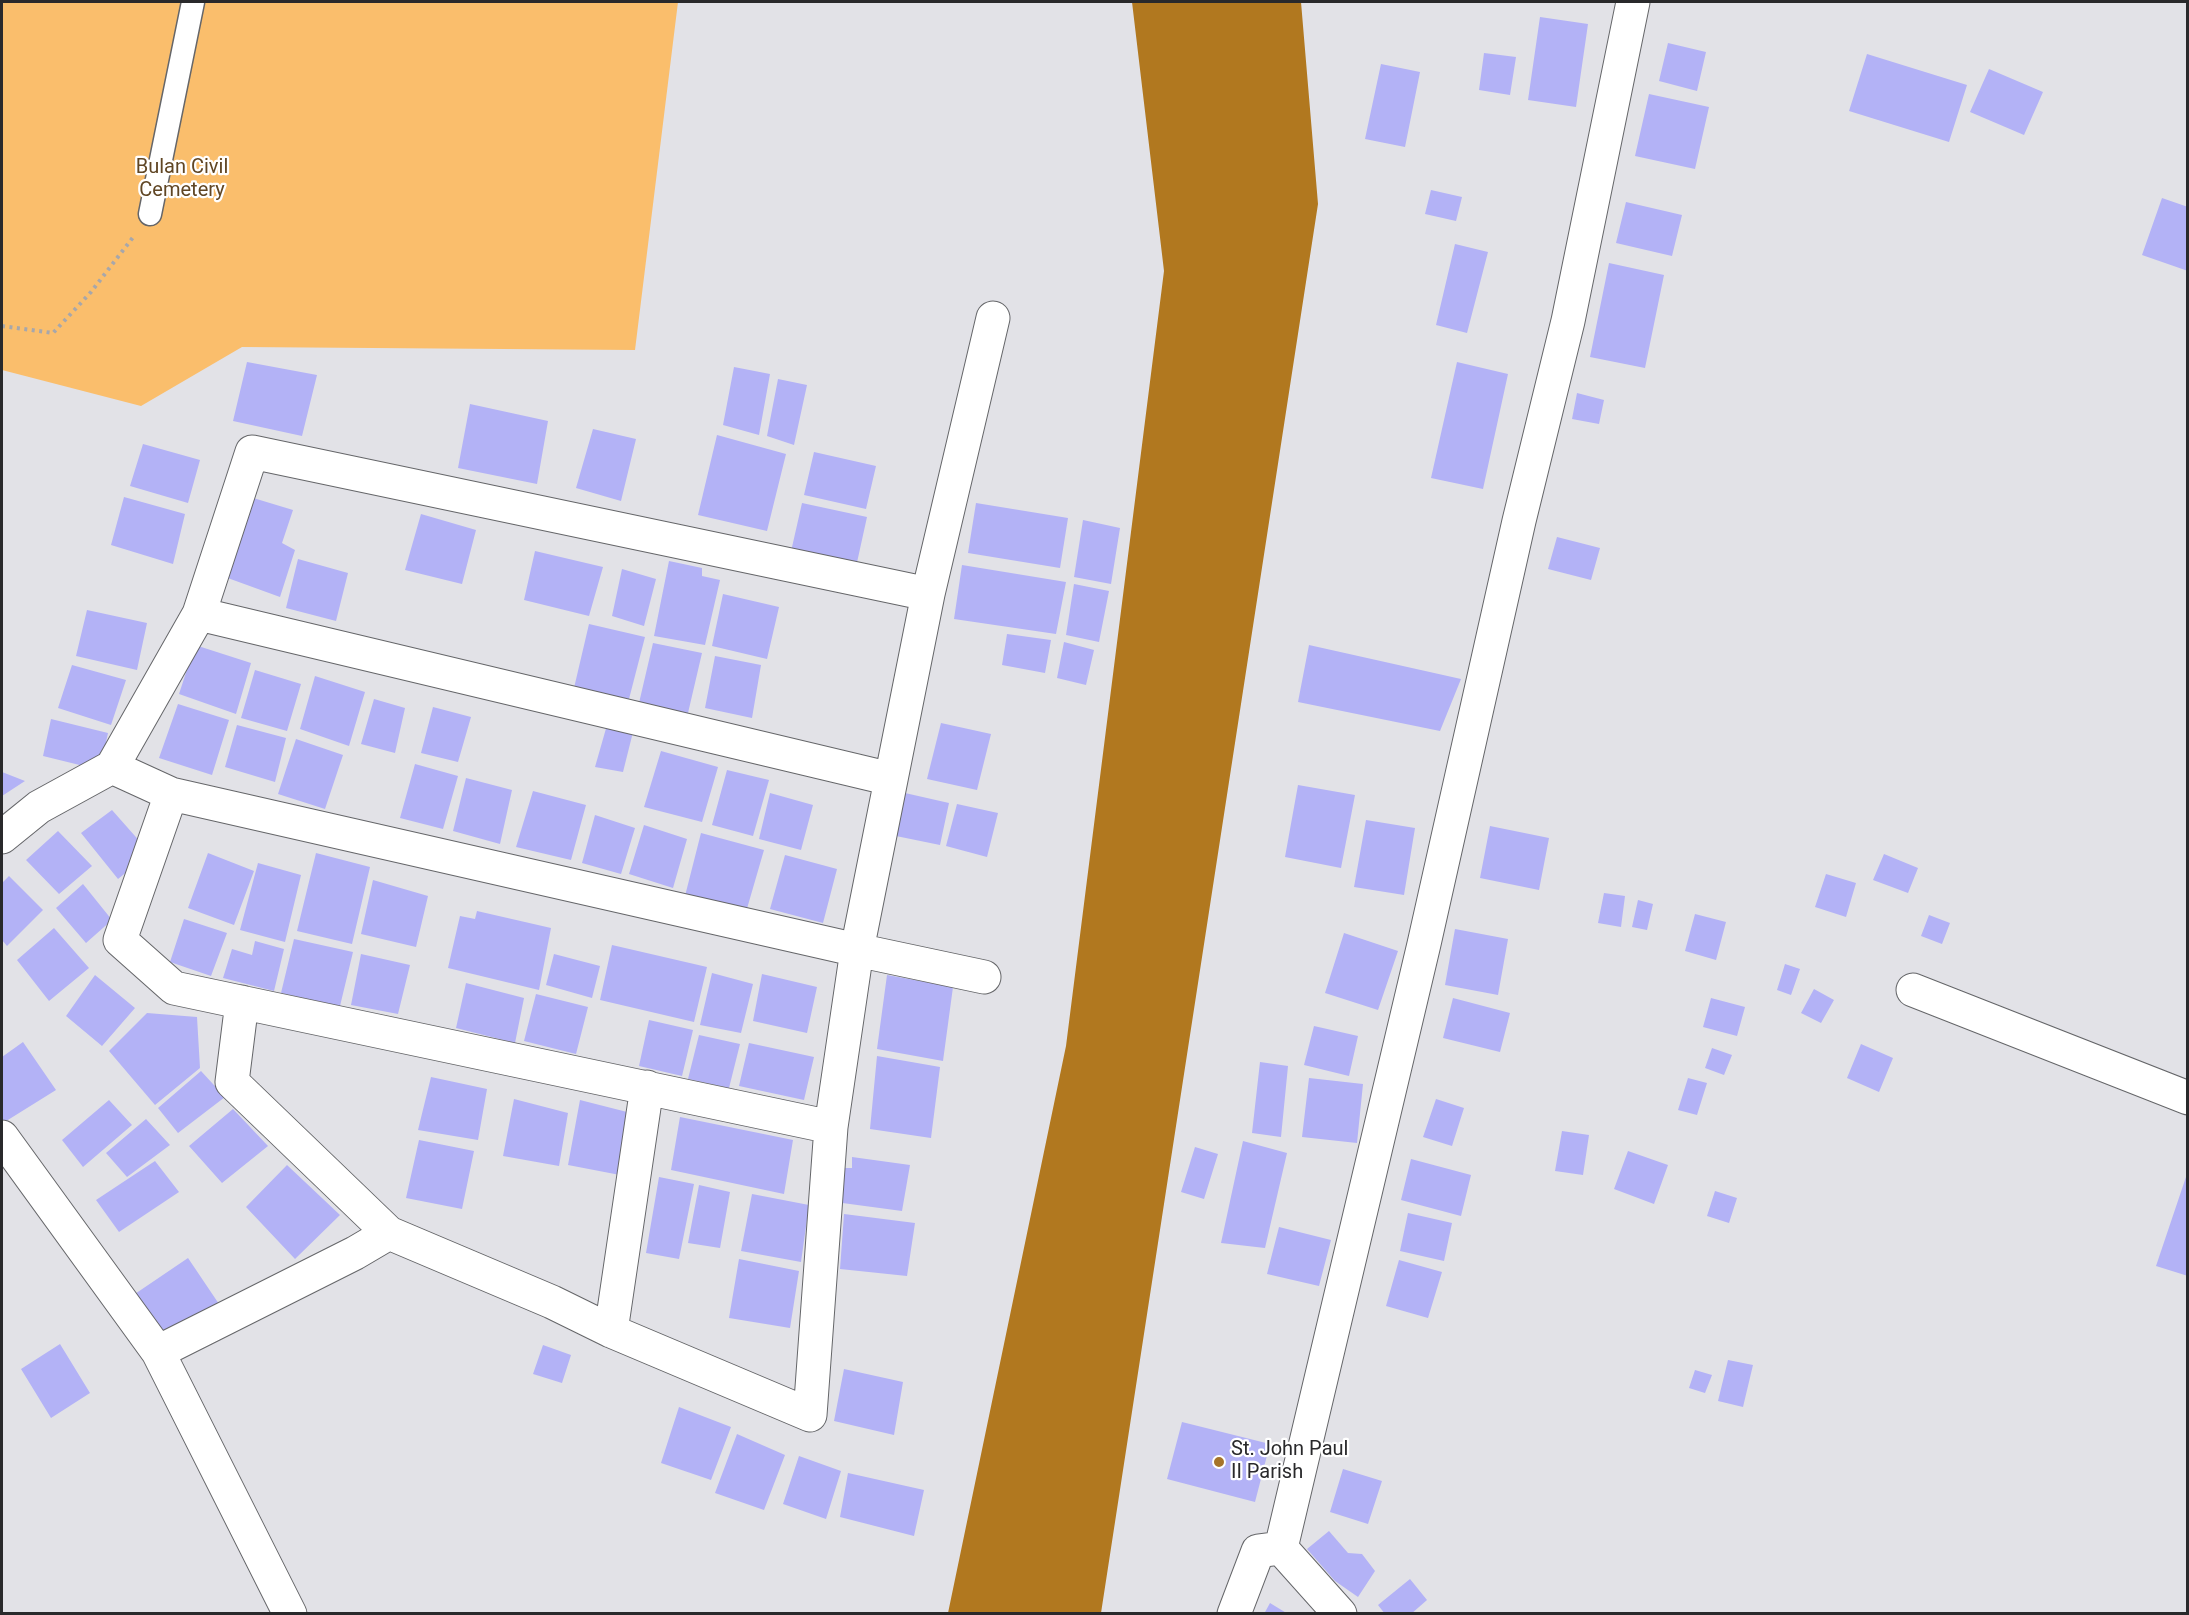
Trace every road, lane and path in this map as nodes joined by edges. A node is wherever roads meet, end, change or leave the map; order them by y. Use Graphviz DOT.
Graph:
graph roads {
  1 [pos="193,2"];
  2 [pos="1633,2"];
  3 [pos="150,214"];
  4 [pos="993,318"];
  5 [pos="2,326"];
  6 [pos="928,594"];
  7 [pos="199,614"];
  8 [pos="112,767"];
  9 [pos="891,778"];
  10 [pos="171,794"];
  11 [pos="2,837"];
  12 [pos="856,950"];
  13 [pos="984,978"];
  14 [pos="1913,990"];
  15 [pos="242,1002"];
  16 [pos="647,1088"];
  17 [pos="2187,1098"];
  18 [pos="831,1127"];
  19 [pos="2,1137"];
  20 [pos="389,1233"];
  21 [pos="611,1331"];
  22 [pos="158,1352"];
  23 [pos="1281,1548"];
  24 [pos="290,1614"];
  25 [pos="1234,1614"];
  26 [pos="1340,1614"];
  1 -- 3 [label="lane"];
  2 -- 23 [label="street"];
  3 -- 5 [label="path"];
  4 -- 6 [label="street"];
  6 -- 7 [label="street"];
  6 -- 9 [label="street"];
  7 -- 8 [label="street"];
  7 -- 9 [label="street"];
  8 -- 10 [label="street"];
  8 -- 11 [label="street"];
  9 -- 12 [label="street"];
  10 -- 12 [label="street"];
  10 -- 15 [label="street"];
  12 -- 13 [label="street"];
  12 -- 18 [label="street"];
  14 -- 17 [label="street"];
  15 -- 16 [label="street"];
  15 -- 20 [label="street"];
  16 -- 18 [label="street"];
  16 -- 21 [label="street"];
  18 -- 21 [label="street"];
  19 -- 22 [label="street"];
  20 -- 21 [label="street"];
  20 -- 22 [label="street"];
  22 -- 24 [label="street"];
  23 -- 25 [label="street"];
  23 -- 26 [label="street"];
}
